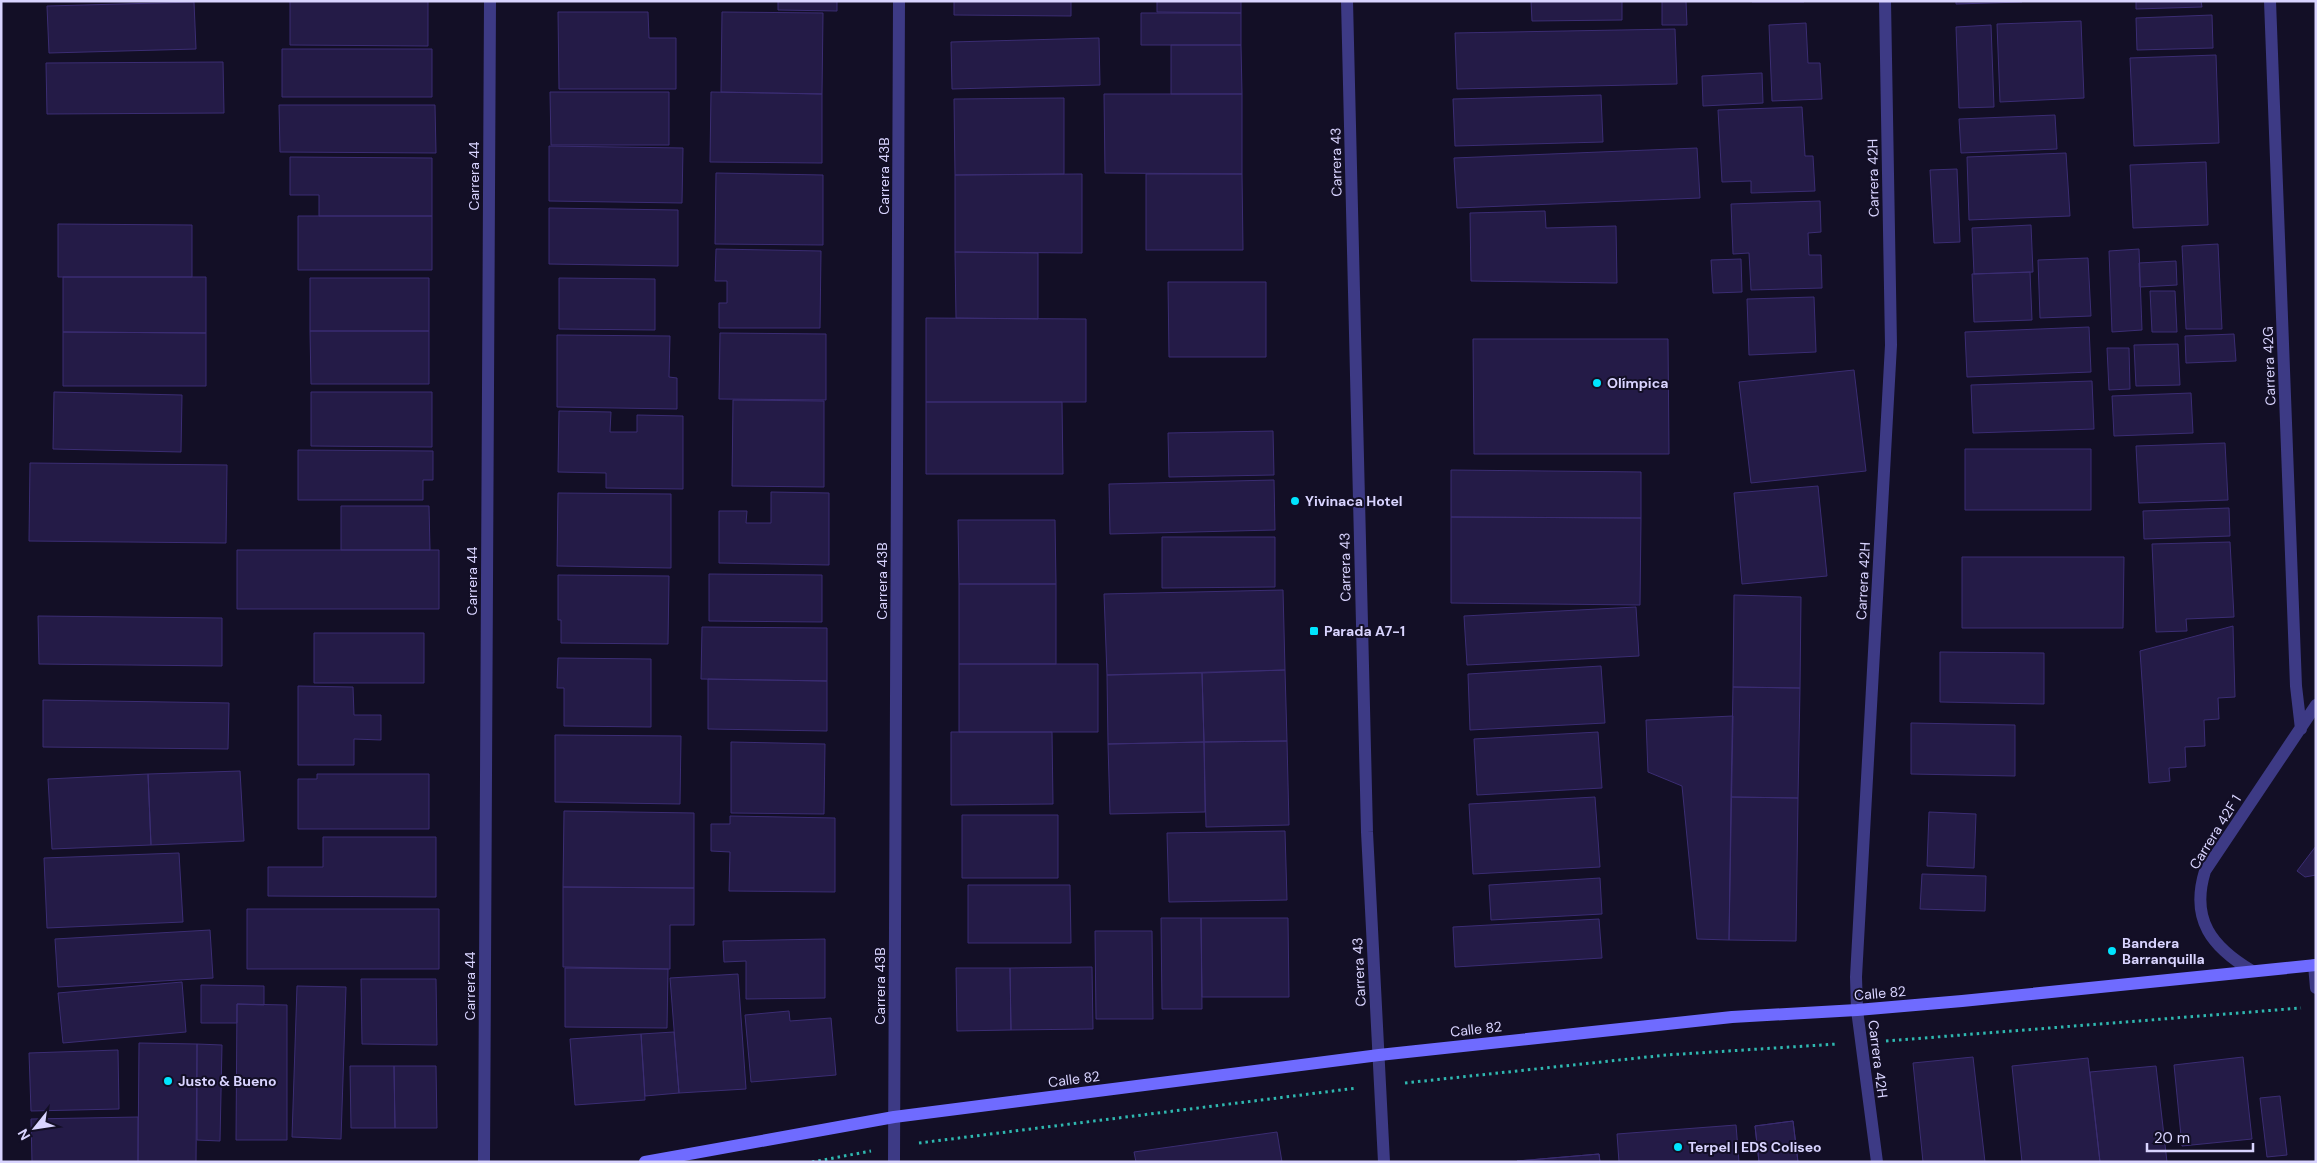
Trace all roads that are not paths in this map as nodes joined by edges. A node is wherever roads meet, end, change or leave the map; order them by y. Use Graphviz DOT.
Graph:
graph roads {
  1 [pos="490,1"];
  2 [pos="899,1"];
  3 [pos="1347,1"];
  4 [pos="1885,1"];
  5 [pos="2270,1"];
  6 [pos="2316,705"];
  7 [pos="2301,729"];
  8 [pos="2315,965"];
  9 [pos="2252,971"];
  10 [pos="2316,988"];
  11 [pos="1857,1010"];
  12 [pos="1379,1055"];
  13 [pos="894,1117"];
  14 [pos="484,1162"];
  15 [pos="644,1162"];
  16 [pos="894,1162"];
  17 [pos="1384,1162"];
  18 [pos="1877,1162"];
  1 -- 14 [label="street, Carrera 44"];
  2 -- 13 [label="street, Carrera 43B"];
  3 -- 12 [label="street, Carrera 43"];
  4 -- 11 [label="street, Carrera 42H"];
  5 -- 7 [label="street, Carrera 42G"];
  6 -- 7 [label="street, Carrera 42F 1"];
  7 -- 9 [label="street, Carrera 42F 1"];
  8 -- 9 [label="main road, Calle 82"];
  8 -- 10 [label="street"];
  9 -- 11 [label="main road, Calle 82"];
  11 -- 12 [label="main road, Calle 82"];
  11 -- 18 [label="street, Carrera 42H"];
  12 -- 13 [label="main road, Calle 82"];
  12 -- 17 [label="street, Carrera 43"];
  13 -- 15 [label="main road, Calle 82"];
  13 -- 16 [label="street, Carrera 43B"];
}
